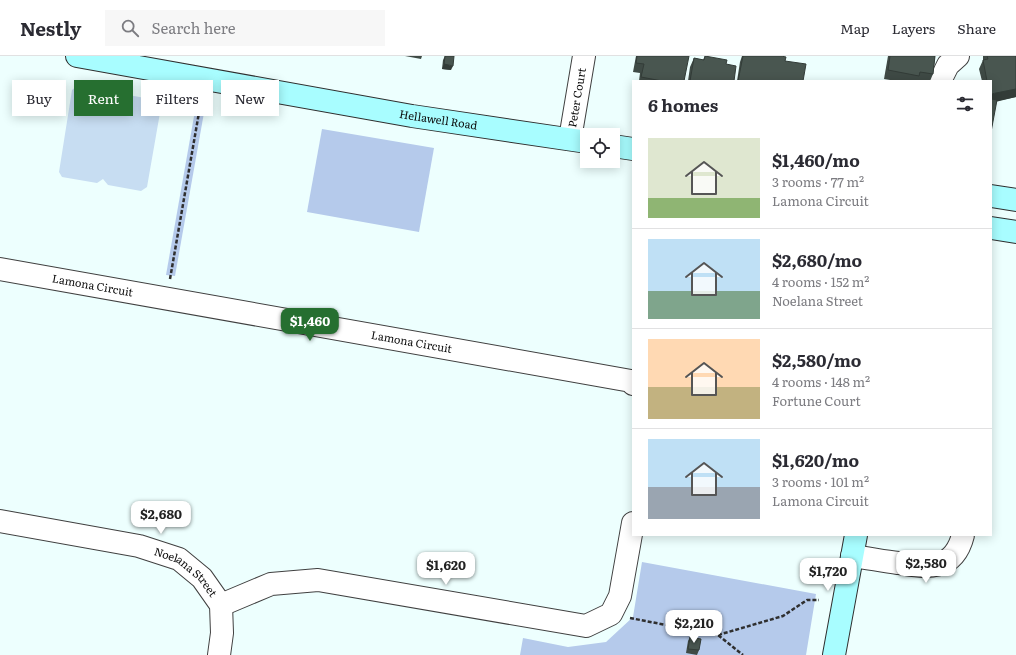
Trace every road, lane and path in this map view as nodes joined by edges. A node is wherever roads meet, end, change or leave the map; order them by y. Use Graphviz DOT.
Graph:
graph roads {
  1 [pos="77,56"];
  2 [pos="584,56"];
  3 [pos="958,56"];
  4 [pos="941,80"];
  5 [pos="199,116"];
  6 [pos="578,140"];
  7 [pos="620,147"];
  8 [pos="632,149"];
  9 [pos="992,196"];
  10 [pos="1016,200"];
  11 [pos="992,228"];
  12 [pos="1016,232"];
  13 [pos="0,269"];
  14 [pos="166,299"];
  15 [pos="632,382"];
  16 [pos="0,521"];
  17 [pos="632,529"];
  18 [pos="962,536"];
  19 [pos="854,545"];
  20 [pos="819,600"];
  21 [pos="221,605"];
  22 [pos="611,614"];
  23 [pos="718,635"];
  24 [pos="218,655"];
  25 [pos="743,655"];
  26 [pos="834,655"];
  1 -- 6 [label="street, Hellawell Road"];
  2 -- 6 [label="street, Peter Court"];
  3 -- 4 [label="street"];
  5 -- 14 [label="path"];
  7 -- 8 [label="street"];
  9 -- 10 [label="street"];
  11 -- 12 [label="street"];
  13 -- 14 [label="street, Lamona Circuit"];
  14 -- 15 [label="street, Lamona Circuit"];
  16 -- 21 [label="street, Noelana Street"];
  17 -- 22 [label="street"];
  18 -- 19 [label="street"];
  19 -- 26 [label="street"];
  20 -- 23 [label="path"];
  21 -- 22 [label="street"];
  21 -- 24 [label="street, Noelana Street"];
  22 -- 23 [label="path"];
  23 -- 25 [label="path"];
}
